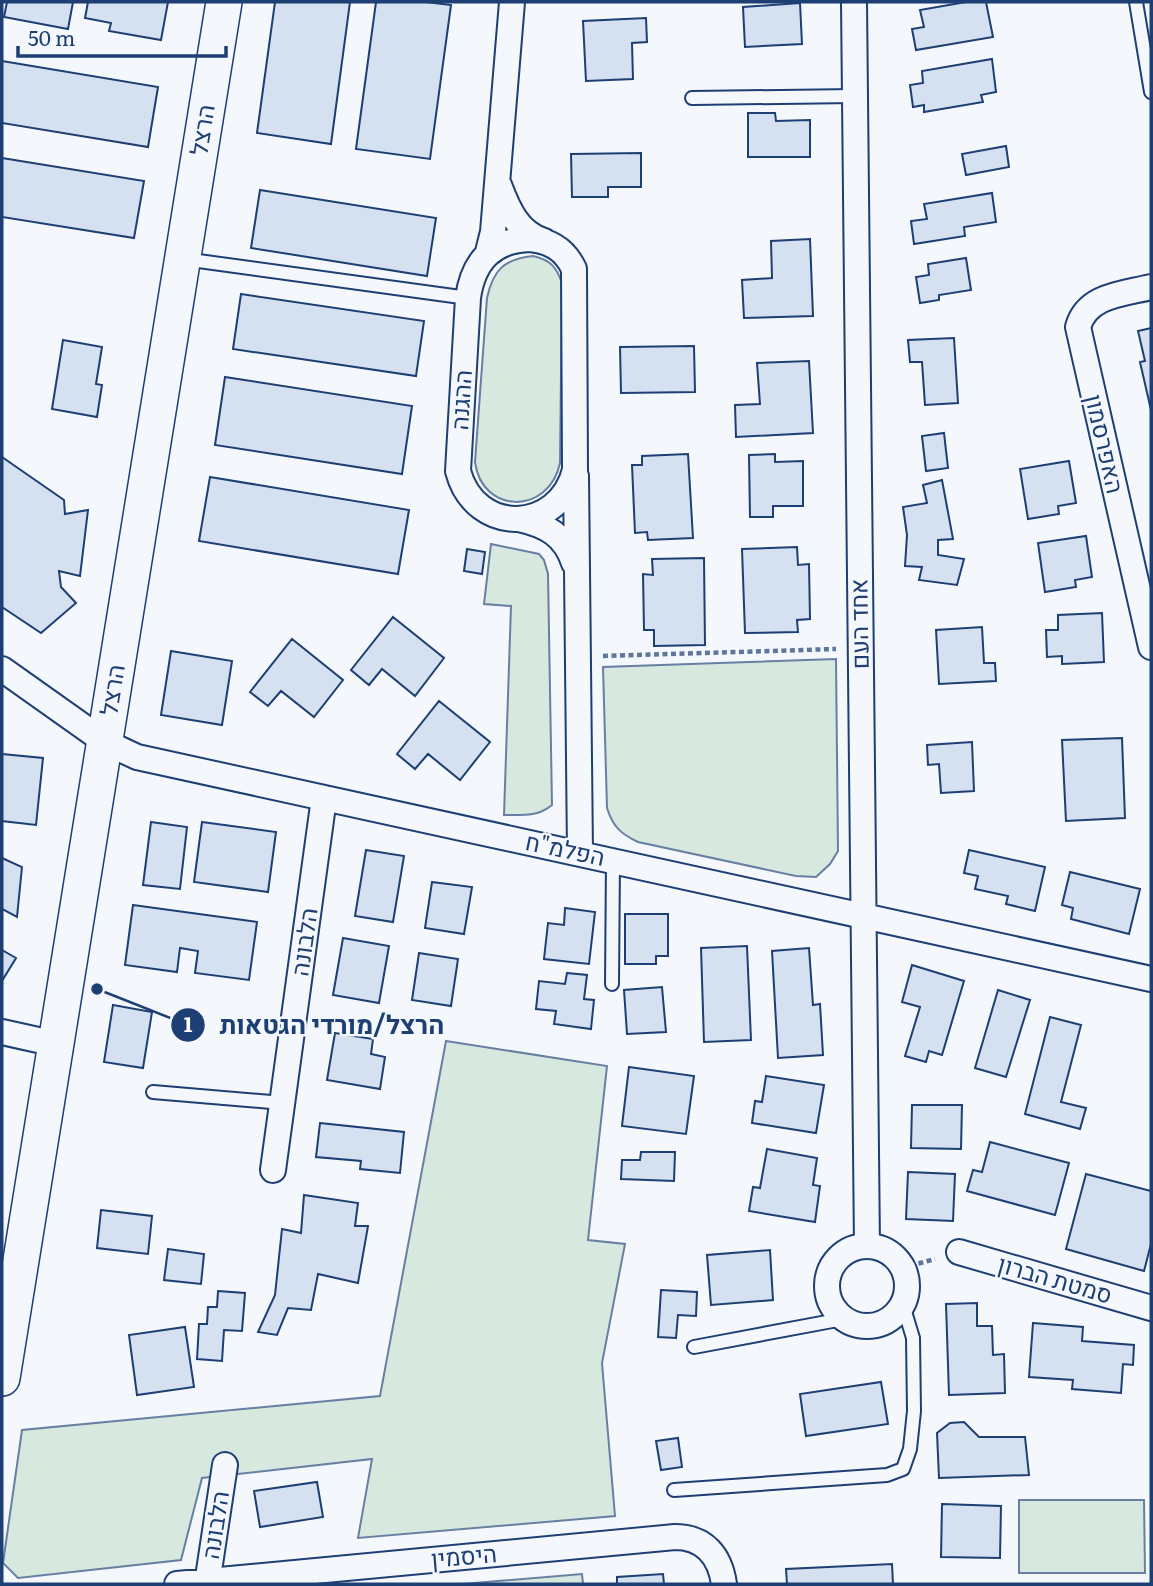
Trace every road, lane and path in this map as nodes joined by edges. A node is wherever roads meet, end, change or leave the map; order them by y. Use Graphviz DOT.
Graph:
graph roads {
  1 [pos="224,2"];
  2 [pos="512,2"];
  3 [pos="854,2"];
  4 [pos="1136,2"];
  5 [pos="1151,92"];
  6 [pos="855,96"];
  7 [pos="692,98"];
  8 [pos="498,180"];
  9 [pos="545,242"];
  10 [pos="488,252"];
  11 [pos="182,259"];
  12 [pos="1151,287"];
  13 [pos="468,298"];
  14 [pos="575,460"];
  15 [pos="516,518"];
  16 [pos="577,570"];
  17 [pos="1151,648"];
  18 [pos="860,649"];
  19 [pos="578,657"];
  20 [pos="2,669"];
  21 [pos="104,742"];
  22 [pos="324,798"];
  23 [pos="580,853"];
  24 [pos="613,860"];
  25 [pos="863,915"];
  26 [pos="1151,979"];
  27 [pos="612,984"];
  28 [pos="2,1032"];
  29 [pos="56,1044"];
  30 [pos="153,1092"];
  31 [pos="283,1103"];
  32 [pos="274,1170"];
  33 [pos="867,1246"];
  34 [pos="959,1252"];
  35 [pos="902,1268"];
  36 [pos="903,1305"];
  37 [pos="1151,1308"];
  38 [pos="844,1319"];
  39 [pos="694,1347"];
  40 [pos="2,1378"];
  41 [pos="225,1465"];
  42 [pos="674,1490"];
  43 [pos="207,1583"];
  44 [pos="177,1584"];
  45 [pos="724,1584"];
  1 -- 11 [label="street, הרצל"];
  2 -- 8 [label="street, ההגנה"];
  3 -- 6 [label="street, אחד העם"];
  4 -- 5 [label="lane"];
  6 -- 7 [label="lane"];
  6 -- 18 [label="street, אחד העם"];
  8 -- 9 [label="street, ההגנה"];
  8 -- 10 [label="street, ההגנה"];
  9 -- 10 [label="street"];
  9 -- 14 [label="street, ההגנה"];
  10 -- 13 [label="street, ההגנה"];
  11 -- 13 [label="lane"];
  11 -- 21 [label="street, הרצל"];
  12 -- 17 [label="street, האפרסמון"];
  13 -- 15 [label="street, ההגנה"];
  14 -- 15 [label="street, ההגנה"];
  14 -- 16 [label="street, ההגנה"];
  15 -- 16 [label="street, ההגנה"];
  16 -- 19 [label="street, ההגנה"];
  18 -- 19 [label="path"];
  18 -- 25 [label="street, אחד העם"];
  19 -- 23 [label="street, ההגנה"];
  20 -- 21 [label="street, הפלמ\"ח"];
  21 -- 22 [label="street, הפלמ\"ח"];
  21 -- 29 [label="street, הרצל"];
  22 -- 23 [label="street, הפלמ\"ח"];
  22 -- 31 [label="street, הלבונה"];
  23 -- 24 [label="street, הפלמ\"ח"];
  24 -- 25 [label="street, הפלמ\"ח"];
  24 -- 27 [label="lane"];
  25 -- 26 [label="street, הפלמ\"ח"];
  25 -- 33 [label="street, אחד העם"];
  28 -- 29 [label="street"];
  29 -- 40 [label="street, הרצל"];
  30 -- 31 [label="lane"];
  31 -- 32 [label="street, הלבונה"];
  33 -- 35 [label="street"];
  33 -- 38 [label="street"];
  34 -- 35 [label="path"];
  34 -- 37 [label="street, סמטת הברון"];
  35 -- 36 [label="street"];
  36 -- 38 [label="street"];
  36 -- 42 [label="lane"];
  38 -- 39 [label="lane"];
  41 -- 43 [label="street, הלבונה"];
  43 -- 44 [label="street, היסמין"];
  43 -- 45 [label="street, היסמין"];
}
